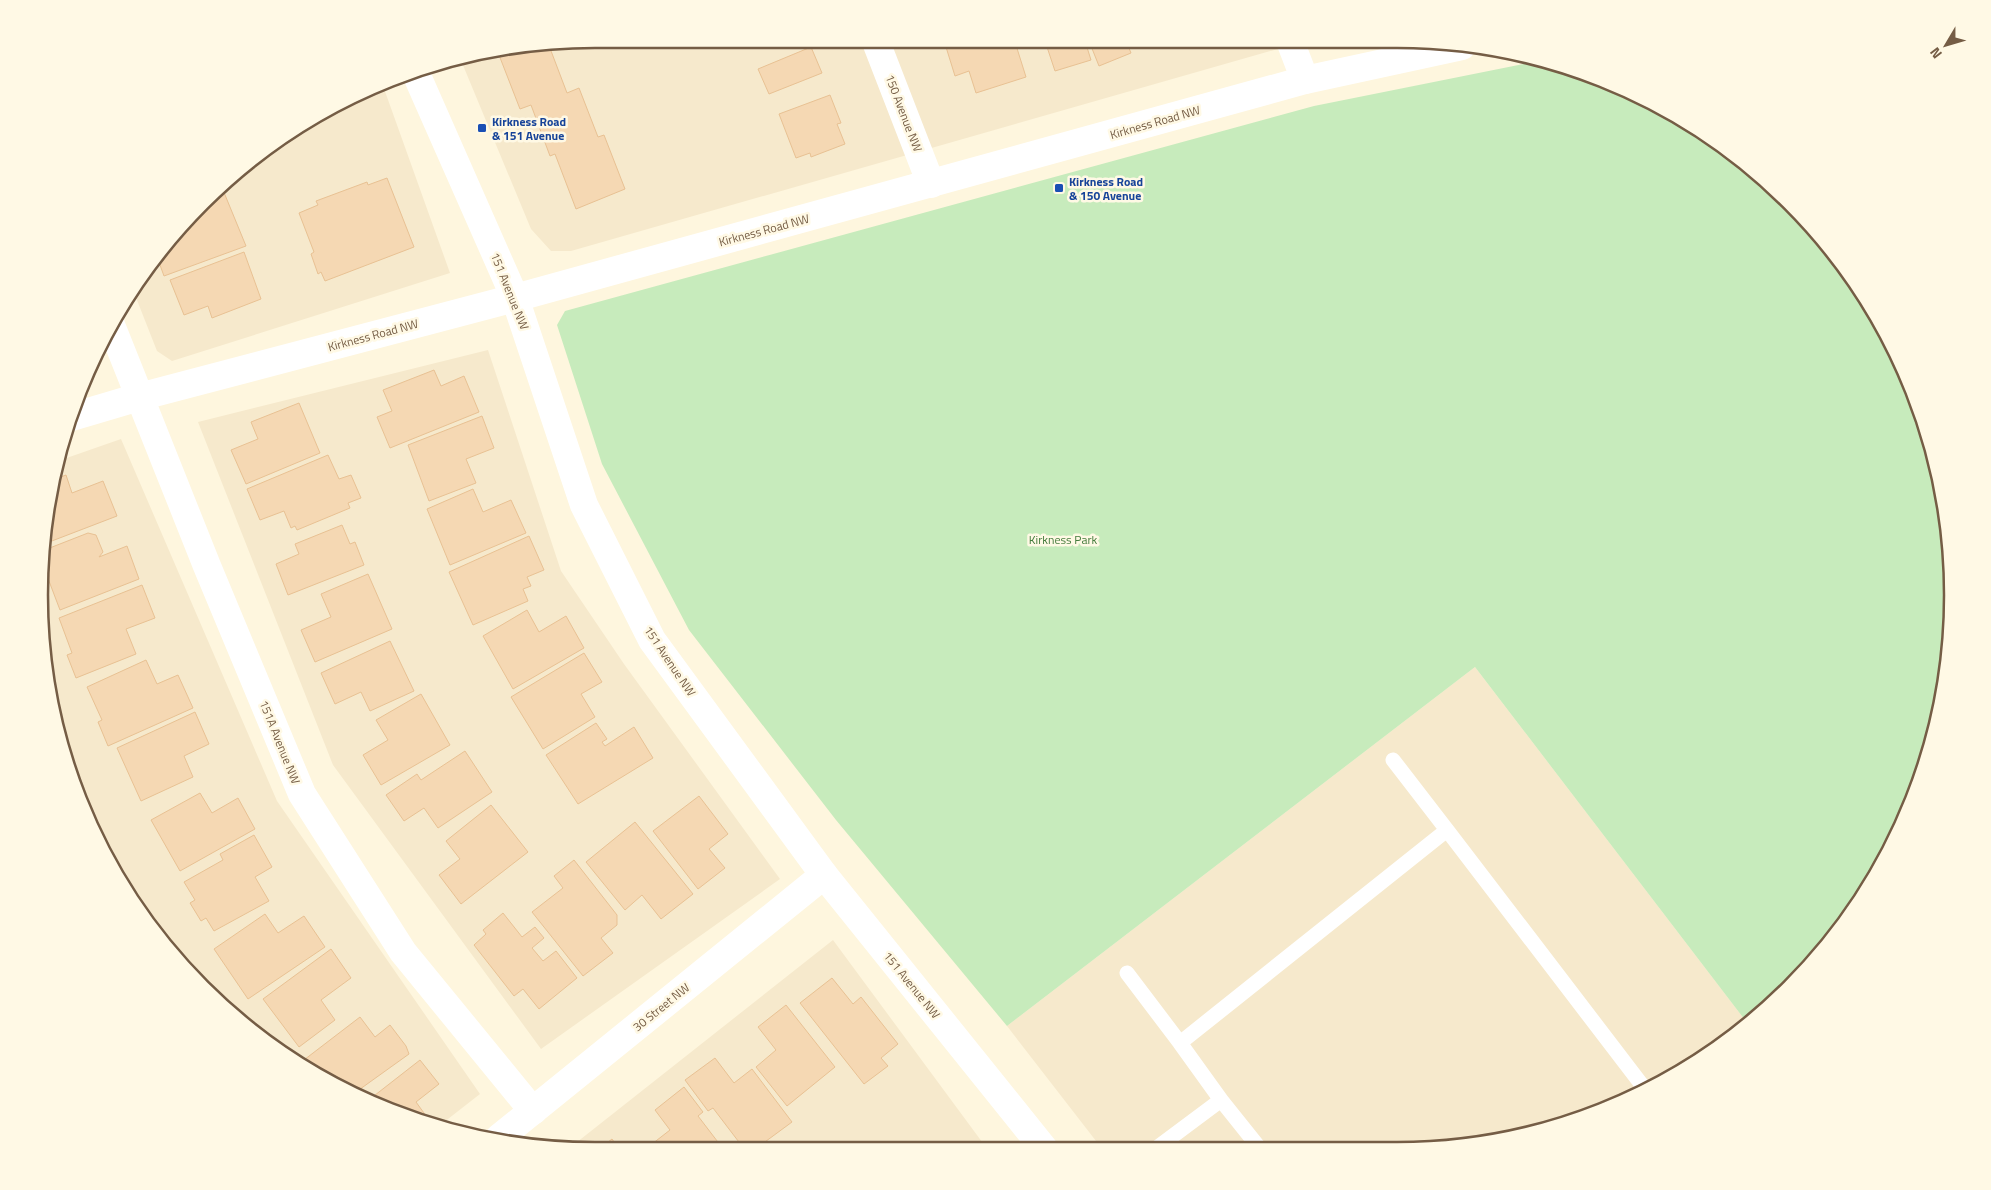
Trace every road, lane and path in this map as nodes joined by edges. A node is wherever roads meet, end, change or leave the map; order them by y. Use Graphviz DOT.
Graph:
graph roads {
  1 [pos="878,48"];
  2 [pos="1293,48"];
  3 [pos="1444,50"];
  4 [pos="418,77"];
  5 [pos="1305,80"];
  6 [pos="931,184"];
  7 [pos="515,298"];
  8 [pos="114,334"];
  9 [pos="139,397"];
  10 [pos="78,415"];
  11 [pos="1393,760"];
  12 [pos="1447,830"];
  13 [pos="824,875"];
  14 [pos="1127,973"];
  15 [pos="1180,1043"];
  16 [pos="1641,1084"];
  17 [pos="1221,1100"];
  18 [pos="533,1111"];
  19 [pos="503,1134"];
  20 [pos="1039,1142"];
  21 [pos="1165,1142"];
  22 [pos="1255,1142"];
  1 -- 6 [label="street, 150 Avenue NW"];
  2 -- 5 [label="street"];
  3 -- 5 [label="street, Kirkness Road NW"];
  4 -- 7 [label="street, 151 Avenue NW"];
  5 -- 6 [label="street, Kirkness Road NW"];
  6 -- 7 [label="street, Kirkness Road NW"];
  7 -- 9 [label="street, Kirkness Road NW"];
  7 -- 13 [label="street, 151 Avenue NW"];
  8 -- 9 [label="street, 151A Avenue NW"];
  9 -- 10 [label="street, Kirkness Road NW"];
  9 -- 18 [label="street, 151A Avenue NW"];
  11 -- 12 [label="lane"];
  12 -- 15 [label="lane"];
  12 -- 16 [label="lane"];
  13 -- 18 [label="street, 30 Street NW"];
  13 -- 20 [label="street, 151 Avenue NW"];
  14 -- 15 [label="lane"];
  15 -- 17 [label="lane"];
  17 -- 21 [label="lane"];
  17 -- 22 [label="lane"];
  18 -- 19 [label="street, 30 Street NW"];
}
